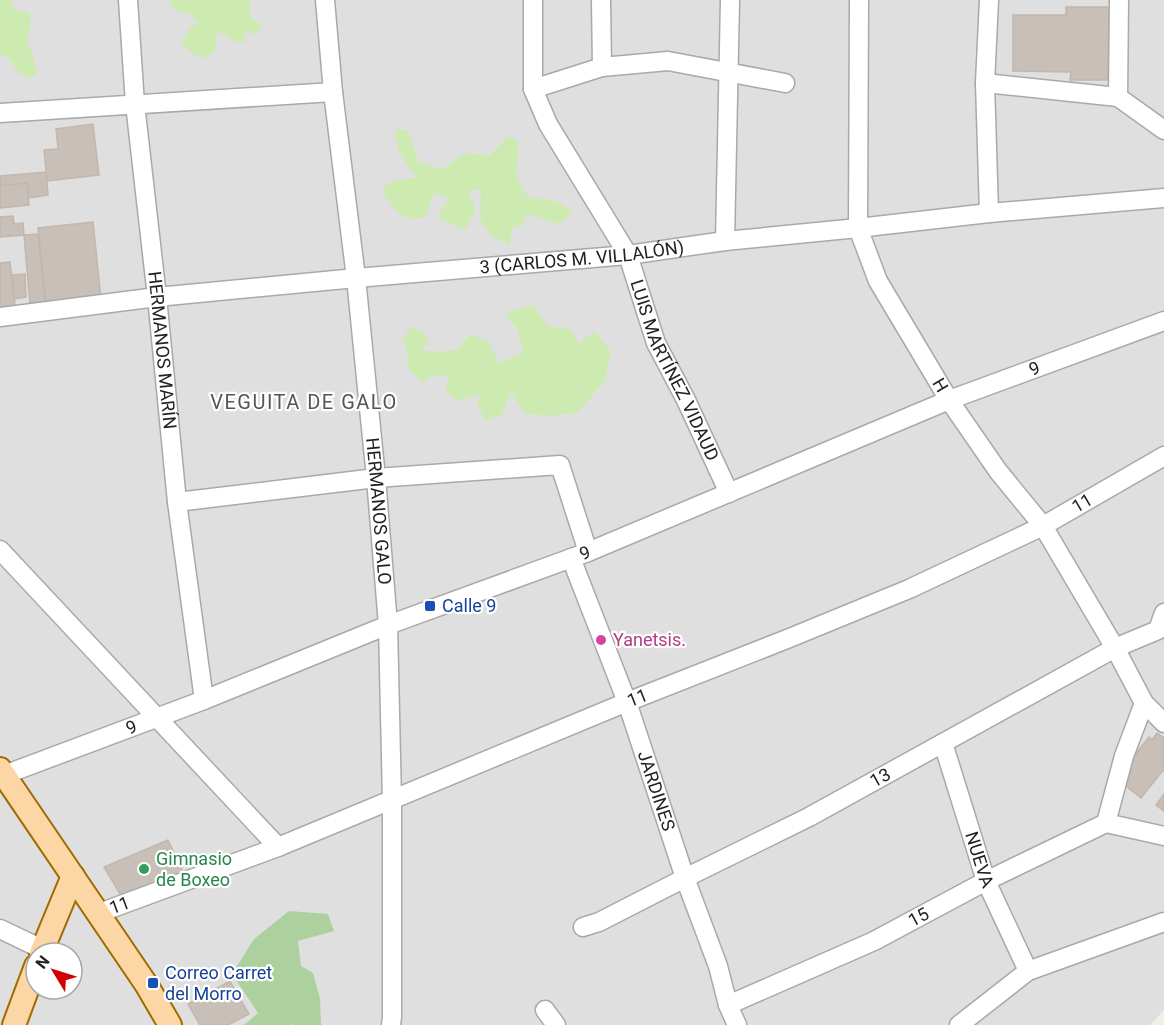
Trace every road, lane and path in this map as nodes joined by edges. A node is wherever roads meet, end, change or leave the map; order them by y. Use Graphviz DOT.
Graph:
graph roads {
  1 [pos="128,0"];
  2 [pos="325,0"];
  3 [pos="533,0"];
  4 [pos="601,0"];
  5 [pos="729,0"];
  6 [pos="860,0"];
  7 [pos="989,0"];
  8 [pos="1119,0"];
  9 [pos="602,67"];
  10 [pos="727,72"];
  11 [pos="785,83"];
  12 [pos="984,83"];
  13 [pos="533,89"];
  14 [pos="333,92"];
  15 [pos="1118,97"];
  16 [pos="135,105"];
  17 [pos="0,113"];
  18 [pos="1164,130"];
  19 [pos="1164,198"];
  20 [pos="989,213"];
  21 [pos="858,228"];
  22 [pos="725,241"];
  23 [pos="628,255"];
  24 [pos="356,278"];
  25 [pos="157,297"];
  26 [pos="0,316"];
  27 [pos="1164,321"];
  28 [pos="949,400"];
  29 [pos="1164,456"];
  30 [pos="376,478"];
  31 [pos="729,493"];
  32 [pos="177,502"];
  33 [pos="1043,526"];
  34 [pos="0,550"];
  35 [pos="580,555"];
  36 [pos="388,625"];
  37 [pos="1162,627"];
  38 [pos="1115,648"];
  39 [pos="204,700"];
  40 [pos="627,702"];
  41 [pos="1144,703"];
  42 [pos="157,718"];
  43 [pos="1164,723"];
  44 [pos="943,743"];
  45 [pos="2,772"];
  46 [pos="392,801"];
  47 [pos="1106,824"];
  48 [pos="1164,836"];
  49 [pos="278,847"];
  50 [pos="73,876"];
  51 [pos="685,878"];
  52 [pos="986,881"];
  53 [pos="99,913"];
  54 [pos="1164,922"];
  55 [pos="583,927"];
  56 [pos="0,929"];
  57 [pos="46,941"];
  58 [pos="24,945"];
  59 [pos="1028,971"];
  60 [pos="24,998"];
  61 [pos="728,1005"];
  62 [pos="545,1010"];
  63 [pos="14,1025"];
  64 [pos="170,1025"];
  65 [pos="391,1025"];
  66 [pos="556,1025"];
  67 [pos="737,1025"];
  68 [pos="959,1025"];
  1 -- 16 [label="street, HERMANOS MARÍN"];
  2 -- 14 [label="street, HERMANOS GALO"];
  3 -- 13 [label="street"];
  4 -- 9 [label="street"];
  5 -- 10 [label="street"];
  6 -- 21 [label="street, H"];
  7 -- 12 [label="street"];
  8 -- 15 [label="street"];
  9 -- 10 [label="street"];
  9 -- 13 [label="street"];
  10 -- 11 [label="street"];
  10 -- 22 [label="street"];
  12 -- 15 [label="street"];
  12 -- 20 [label="street"];
  13 -- 23 [label="street, LUIS MARTÍNEZ VIDAUD"];
  14 -- 16 [label="street"];
  14 -- 24 [label="street, HERMANOS GALO"];
  15 -- 18 [label="street"];
  16 -- 17 [label="street"];
  16 -- 25 [label="street, HERMANOS MARÍN"];
  19 -- 20 [label="street, 3 (CARLOS M. VILLALÓN)"];
  20 -- 21 [label="street, 3 (CARLOS M. VILLALÓN)"];
  21 -- 22 [label="street, 3 (CARLOS M. VILLALÓN)"];
  21 -- 28 [label="street, H"];
  22 -- 23 [label="street, 3 (CARLOS M. VILLALÓN)"];
  23 -- 24 [label="street, 3 (CARLOS M. VILLALÓN)"];
  23 -- 31 [label="street, LUIS MARTÍNEZ VIDAUD"];
  24 -- 25 [label="street, 3 (CARLOS M. VILLALÓN)"];
  24 -- 30 [label="street, HERMANOS GALO"];
  25 -- 26 [label="street, 3 (CARLOS M. VILLALÓN)"];
  25 -- 32 [label="street, HERMANOS MARÍN"];
  27 -- 28 [label="street, 9"];
  28 -- 31 [label="street, 9"];
  28 -- 33 [label="street, H"];
  29 -- 33 [label="street, 11"];
  30 -- 32 [label="street"];
  30 -- 35 [label="street, JARDINES"];
  30 -- 36 [label="street, HERMANOS GALO"];
  31 -- 35 [label="street, 9"];
  32 -- 39 [label="street, HERMANOS MARÍN"];
  33 -- 38 [label="street, H"];
  33 -- 40 [label="street, 11"];
  34 -- 42 [label="street"];
  35 -- 36 [label="street, 9"];
  35 -- 40 [label="street, JARDINES"];
  36 -- 39 [label="street, 9"];
  36 -- 46 [label="street, HERMANOS GALO"];
  37 -- 38 [label="street, 13"];
  38 -- 41 [label="street, H"];
  38 -- 44 [label="street, 13"];
  39 -- 42 [label="street, 9"];
  40 -- 46 [label="street, 11"];
  40 -- 51 [label="street, JARDINES"];
  41 -- 43 [label="street, H"];
  41 -- 47 [label="street"];
  42 -- 45 [label="street, 9"];
  42 -- 49 [label="street"];
  44 -- 51 [label="street, 13"];
  44 -- 52 [label="street, NUEVA"];
  45 -- 50 [label="main road"];
  46 -- 49 [label="street, 11"];
  46 -- 65 [label="street, HERMANOS GALO"];
  47 -- 48 [label="street"];
  47 -- 52 [label="street, 15"];
  49 -- 53 [label="street, 11"];
  50 -- 53 [label="main road"];
  50 -- 57 [label="main road"];
  51 -- 55 [label="street, 13"];
  51 -- 61 [label="street, JARDINES"];
  52 -- 59 [label="street, NUEVA"];
  52 -- 61 [label="street, 15"];
  53 -- 64 [label="main road"];
  54 -- 59 [label="street"];
  56 -- 58 [label="street"];
  59 -- 68 [label="street"];
  60 -- 63 [label="main road"];
  61 -- 67 [label="street, JARDINES"];
  62 -- 66 [label="street"];
}
